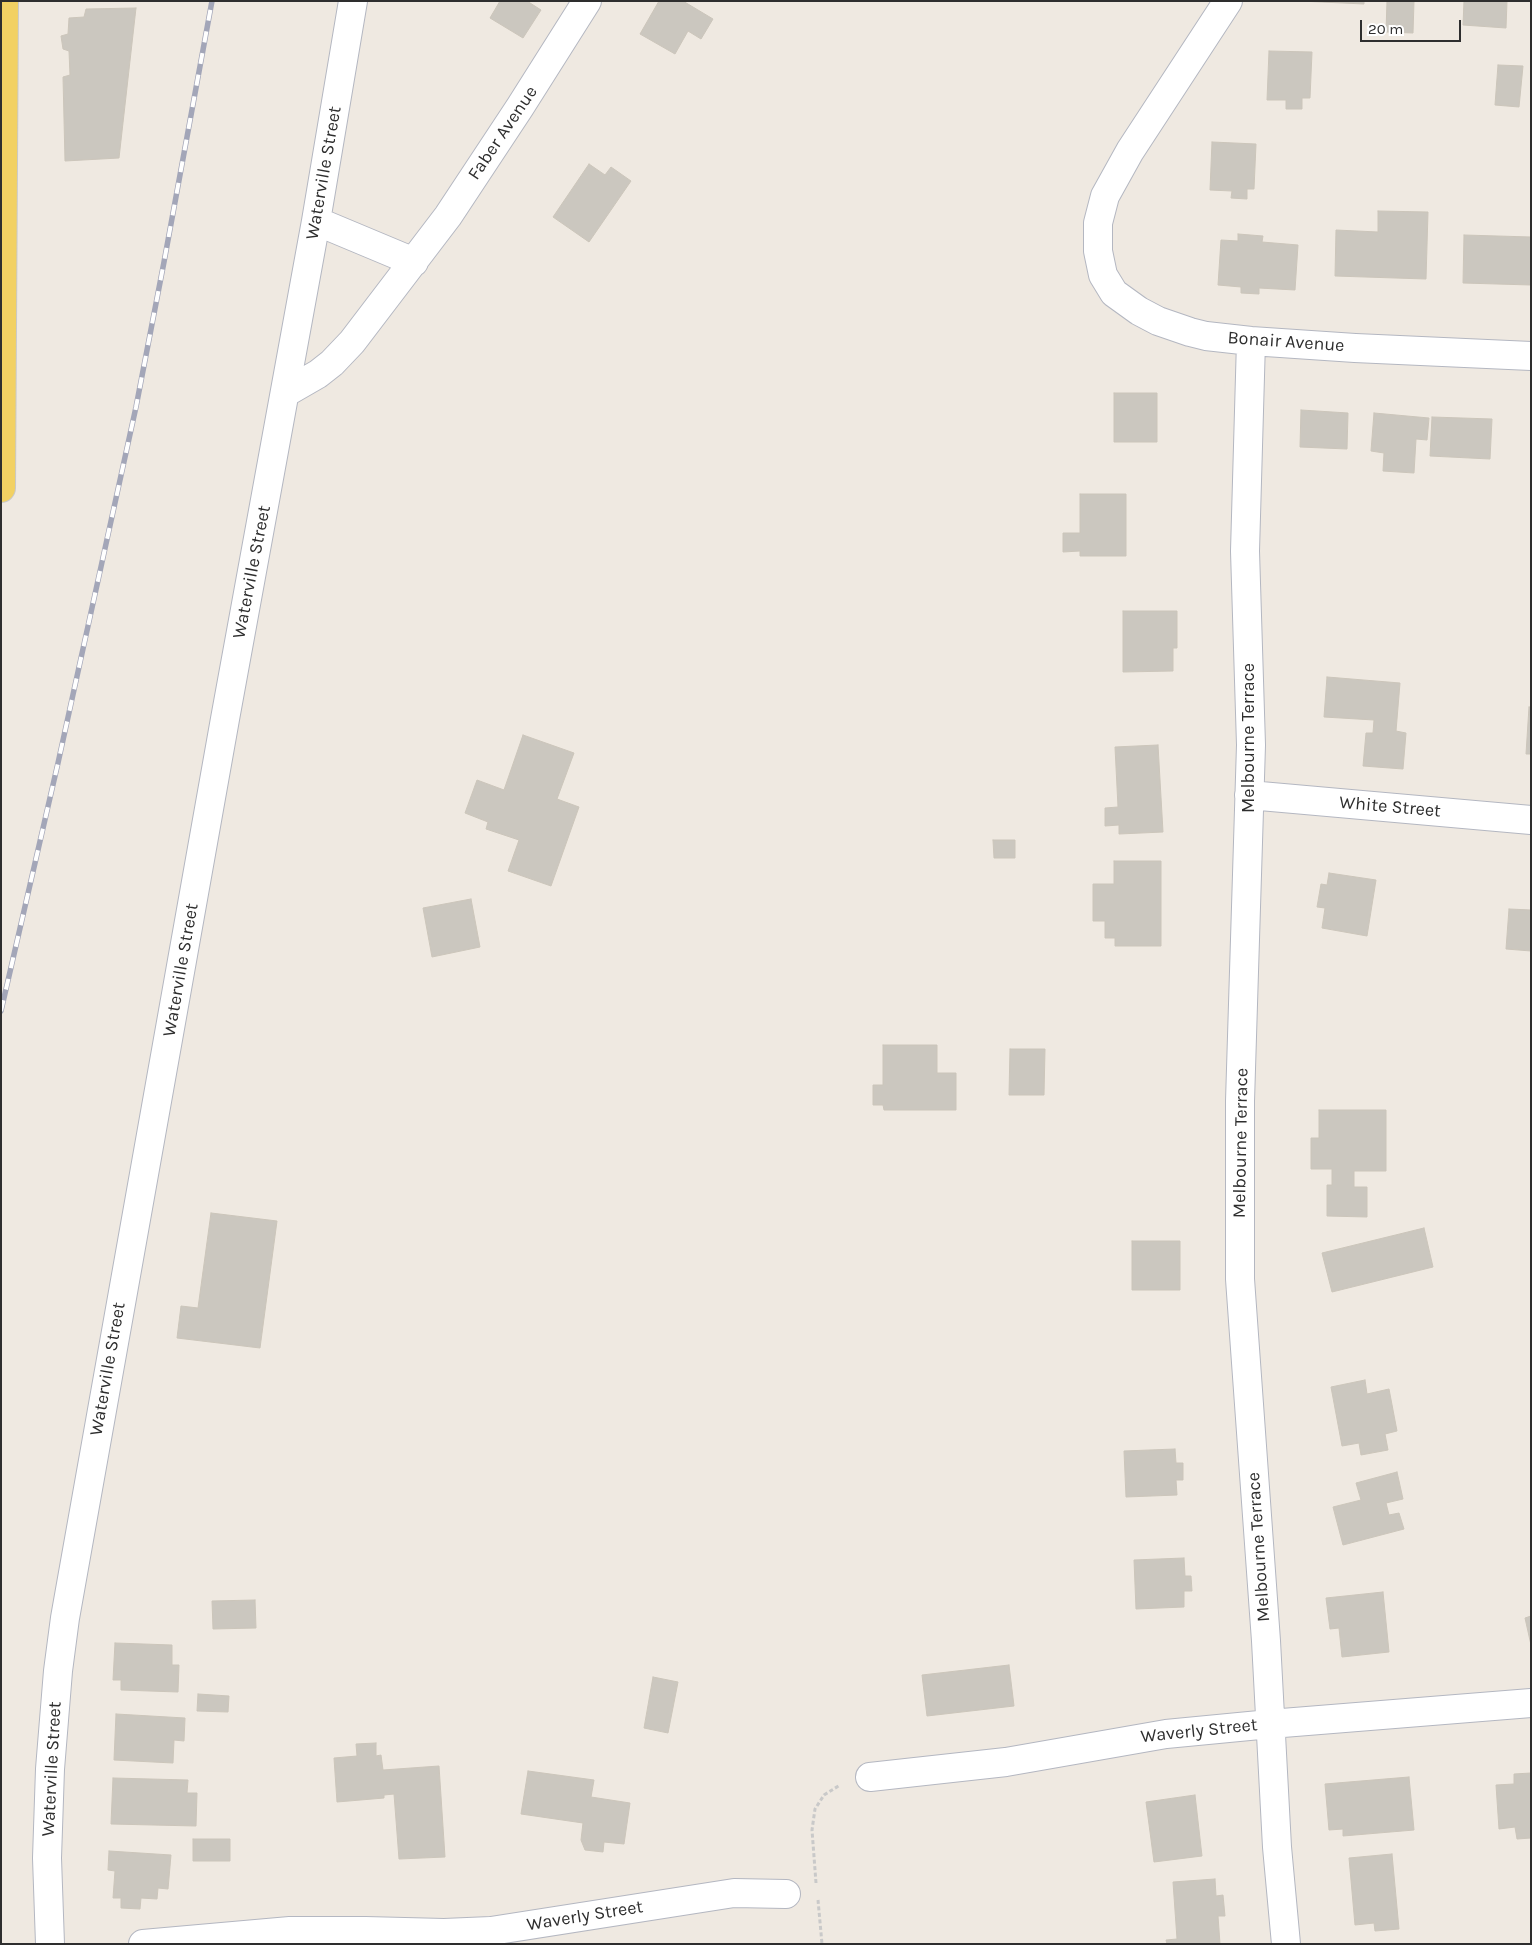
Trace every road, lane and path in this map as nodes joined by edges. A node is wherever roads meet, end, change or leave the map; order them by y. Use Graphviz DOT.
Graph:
graph roads {
  1 [pos="4,1"];
  2 [pos="353,1"];
  3 [pos="587,1"];
  4 [pos="1228,1"];
  5 [pos="316,221"];
  6 [pos="414,262"];
  7 [pos="1251,341"];
  8 [pos="1531,356"];
  9 [pos="285,392"];
  10 [pos="1,488"];
  11 [pos="1250,795"];
  12 [pos="1531,820"];
  13 [pos="1531,1704"];
  14 [pos="1270,1724"];
  15 [pos="870,1777"];
  16 [pos="786,1894"];
  17 [pos="50,1944"];
  18 [pos="143,1944"];
  19 [pos="822,1944"];
  20 [pos="1286,1944"];
  1 -- 10 [label="main road"];
  2 -- 5 [label="street, Waterville Street"];
  3 -- 6 [label="street, Faber Avenue"];
  4 -- 7 [label="street, Bonair Avenue"];
  5 -- 6 [label="street"];
  5 -- 9 [label="street, Waterville Street"];
  6 -- 9 [label="street, Faber Avenue"];
  7 -- 8 [label="street, Bonair Avenue"];
  7 -- 11 [label="street, Melbourne Terrace"];
  9 -- 17 [label="street, Waterville Street"];
  11 -- 12 [label="street, White Street"];
  11 -- 14 [label="street, Melbourne Terrace"];
  13 -- 14 [label="street, Waverly Street"];
  14 -- 15 [label="street, Waverly Street"];
  14 -- 20 [label="street, Melbourne Terrace"];
  15 -- 19 [label="path"];
  16 -- 18 [label="street, Waverly Street"];
}
